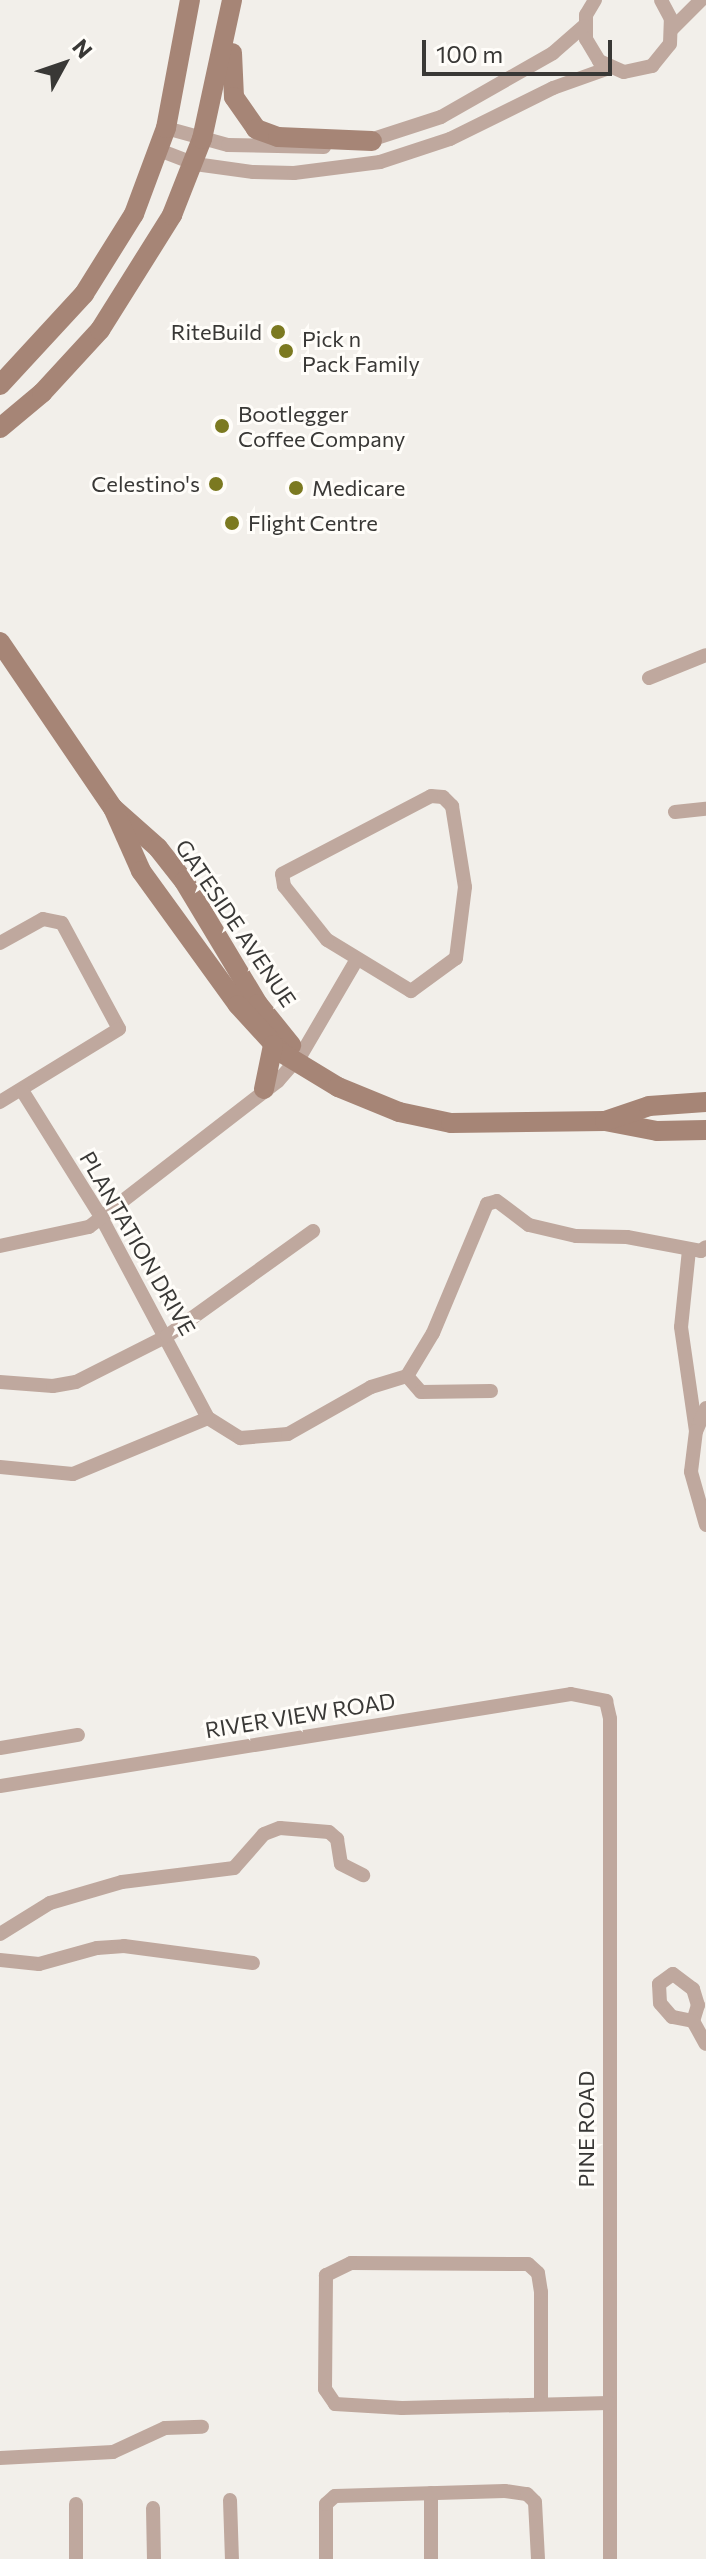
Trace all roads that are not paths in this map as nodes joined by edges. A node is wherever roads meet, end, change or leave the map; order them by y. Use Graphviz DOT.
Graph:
graph roads {
  1 [pos="190,0"];
  2 [pos="595,0"];
  3 [pos="661,0"];
  4 [pos="701,0"];
  5 [pos="232,2"];
  6 [pos="584,26"];
  7 [pos="672,29"];
  8 [pos="609,68"];
  9 [pos="166,128"];
  10 [pos="202,139"];
  11 [pos="372,141"];
  12 [pos="159,150"];
  13 [pos="195,164"];
  14 [pos="0,385"];
  15 [pos="0,428"];
  16 [pos="0,642"];
  17 [pos="706,655"];
  18 [pos="649,678"];
  19 [pos="113,808"];
  20 [pos="706,809"];
  21 [pos="675,812"];
  22 [pos="0,943"];
  23 [pos="356,961"];
  24 [pos="273,1045"];
  25 [pos="303,1063"];
  26 [pos="264,1089"];
  27 [pos="23,1092"];
  28 [pos="0,1102"];
  29 [pos="706,1102"];
  30 [pos="605,1121"];
  31 [pos="706,1130"];
  32 [pos="101,1217"];
  33 [pos="313,1231"];
  34 [pos="0,1246"];
  35 [pos="706,1247"];
  36 [pos="689,1250"];
  37 [pos="167,1336"];
  38 [pos="407,1376"];
  39 [pos="0,1382"];
  40 [pos="491,1391"];
  41 [pos="706,1408"];
  42 [pos="208,1418"];
  43 [pos="696,1431"];
  44 [pos="0,1467"];
  45 [pos="706,1525"];
  46 [pos="606,1701"];
  47 [pos="78,1735"];
  48 [pos="0,1748"];
  49 [pos="0,1786"];
  50 [pos="363,1875"];
  51 [pos="0,1934"];
  52 [pos="0,1960"];
  53 [pos="253,1963"];
  54 [pos="693,2021"];
  55 [pos="706,2044"];
  56 [pos="609,2403"];
  57 [pos="541,2404"];
  58 [pos="202,2427"];
  59 [pos="0,2458"];
  60 [pos="431,2493"];
  61 [pos="230,2500"];
  62 [pos="76,2504"];
  63 [pos="153,2508"];
  64 [pos="76,2559"];
  65 [pos="154,2559"];
  66 [pos="232,2559"];
  67 [pos="326,2559"];
  68 [pos="431,2559"];
  69 [pos="538,2559"];
  70 [pos="610,2559"];
  1 -- 9 [label="street"];
  2 -- 6 [label="street"];
  3 -- 7 [label="street"];
  4 -- 7 [label="street"];
  5 -- 10 [label="street"];
  5 -- 11 [label="street"];
  6 -- 8 [label="street"];
  6 -- 11 [label="street"];
  7 -- 8 [label="street"];
  8 -- 13 [label="street"];
  9 -- 10 [label="street"];
  9 -- 12 [label="street"];
  10 -- 11 [label="street"];
  10 -- 13 [label="street"];
  12 -- 13 [label="street"];
  12 -- 14 [label="street"];
  13 -- 15 [label="street"];
  16 -- 19 [label="street, GATESIDE AVENUE"];
  17 -- 18 [label="street"];
  19 -- 24 [label="street, GATESIDE AVENUE"];
  19 -- 25 [label="street, GATESIDE AVENUE"];
  20 -- 21 [label="street"];
  22 -- 27 [label="street"];
  23 -- 23 [label="street"];
  23 -- 25 [label="street"];
  24 -- 25 [label="street, GATESIDE AVENUE"];
  24 -- 26 [label="street"];
  25 -- 26 [label="street"];
  25 -- 30 [label="street, GATESIDE AVENUE"];
  26 -- 32 [label="street"];
  27 -- 28 [label="street"];
  27 -- 32 [label="street, PLANTATION DRIVE"];
  29 -- 30 [label="street, GATESIDE AVENUE"];
  30 -- 31 [label="street, GATESIDE AVENUE"];
  32 -- 34 [label="street"];
  32 -- 37 [label="street, PLANTATION DRIVE"];
  33 -- 37 [label="street"];
  35 -- 36 [label="street"];
  36 -- 38 [label="street"];
  36 -- 43 [label="street"];
  37 -- 39 [label="street"];
  37 -- 42 [label="street, PLANTATION DRIVE"];
  38 -- 40 [label="street"];
  38 -- 42 [label="street"];
  41 -- 43 [label="street"];
  42 -- 44 [label="street"];
  43 -- 45 [label="street"];
  46 -- 49 [label="street, RIVER VIEW ROAD"];
  46 -- 56 [label="street, PINE ROAD"];
  47 -- 48 [label="street"];
  50 -- 51 [label="street"];
  52 -- 53 [label="street"];
  54 -- 55 [label="street"];
  56 -- 57 [label="street"];
  56 -- 70 [label="street, PINE ROAD"];
  57 -- 57 [label="street"];
  58 -- 59 [label="street"];
  60 -- 67 [label="street"];
  60 -- 68 [label="street"];
  60 -- 69 [label="street"];
  61 -- 66 [label="street"];
  62 -- 64 [label="street"];
  63 -- 65 [label="street"];
}
